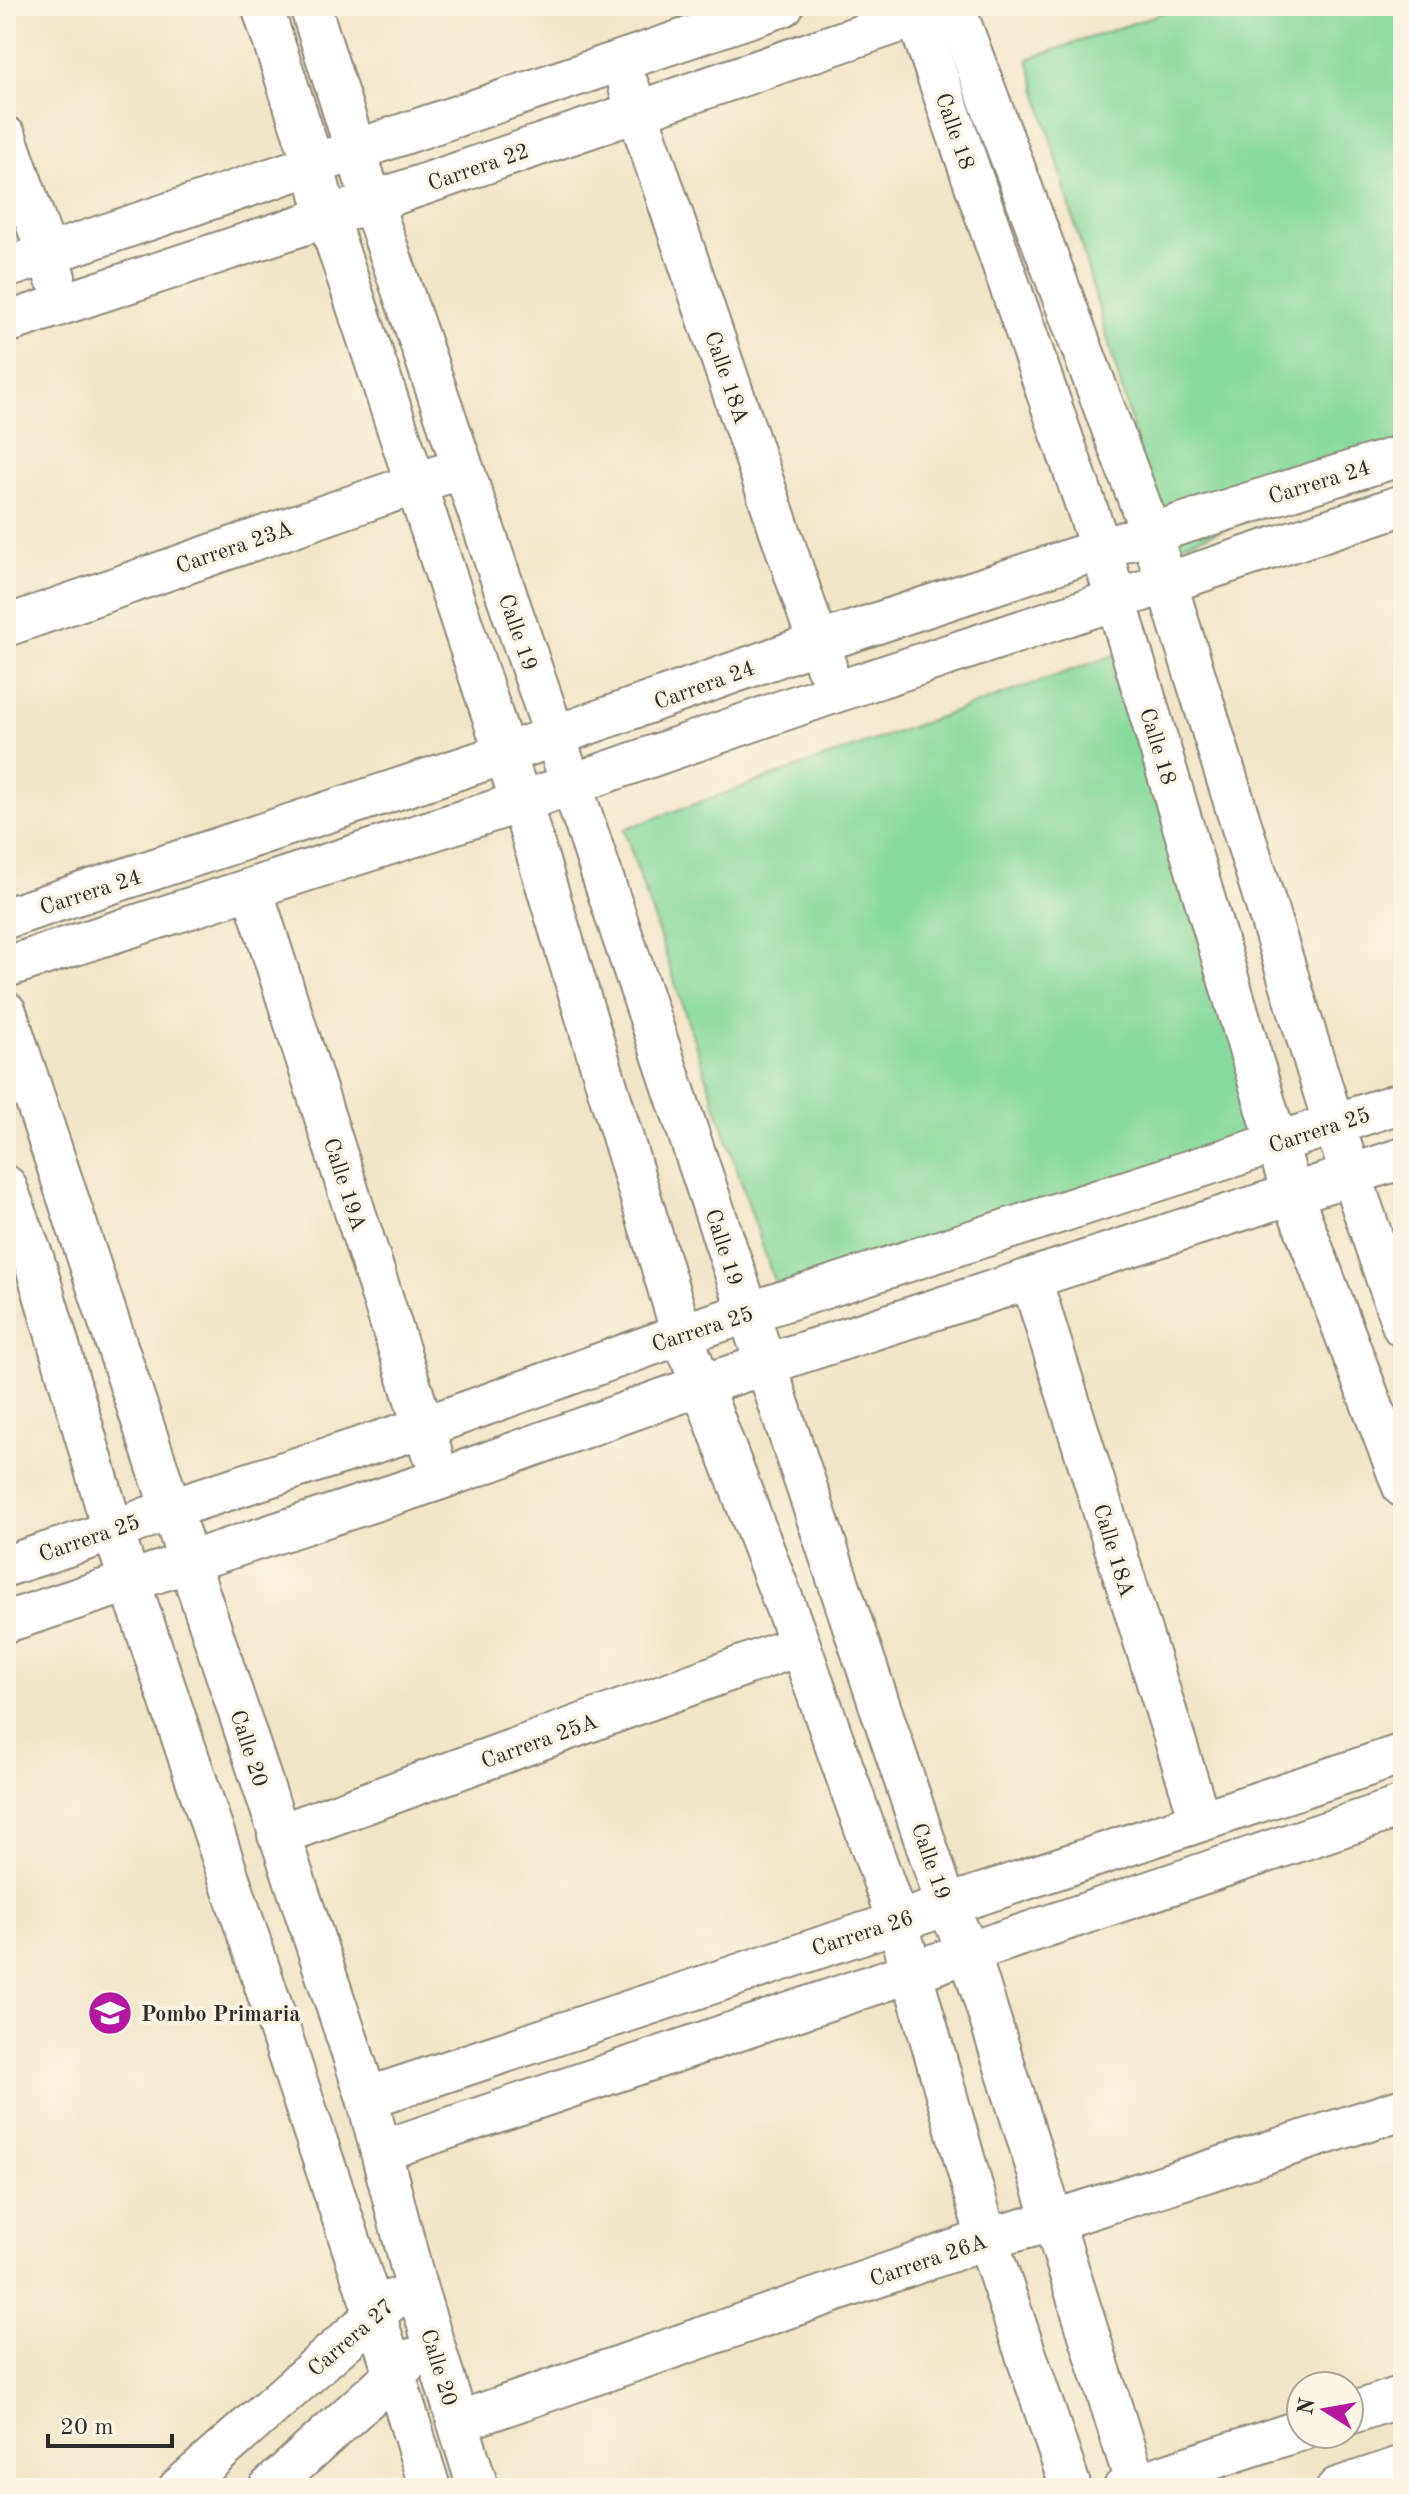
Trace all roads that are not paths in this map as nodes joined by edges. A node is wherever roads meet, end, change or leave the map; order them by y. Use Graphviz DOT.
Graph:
graph roads {
  1 [pos="262,6"];
  2 [pos="310,6"];
  3 [pos="783,6"];
  4 [pos="933,8"];
  5 [pos="621,61"];
  6 [pos="638,112"];
  7 [pos="6,137"];
  8 [pos="356,148"];
  9 [pos="313,163"];
  10 [pos="372,202"];
  11 [pos="327,216"];
  12 [pos="46,254"];
  13 [pos="6,268"];
  14 [pos="65,303"];
  15 [pos="6,323"];
  16 [pos="1403,455"];
  17 [pos="463,469"];
  18 [pos="417,482"];
  19 [pos="1403,505"];
  20 [pos="1151,533"];
  21 [pos="1101,549"];
  22 [pos="1164,582"];
  23 [pos="1115,599"];
  24 [pos="6,626"];
  25 [pos="817,643"];
  26 [pos="836,692"];
  27 [pos="555,737"];
  28 [pos="504,754"];
  29 [pos="572,784"];
  30 [pos="521,802"];
  31 [pos="252,889"];
  32 [pos="6,918"];
  33 [pos="6,967"];
  34 [pos="6,1012"];
  35 [pos="1403,1102"];
  36 [pos="1334,1125"];
  37 [pos="1277,1144"];
  38 [pos="1403,1158"];
  39 [pos="1351,1175"];
  40 [pos="6,1186"];
  41 [pos="1292,1194"];
  42 [pos="20,1264"];
  43 [pos="1031,1279"];
  44 [pos="747,1313"];
  45 [pos="1403,1327"];
  46 [pos="682,1334"];
  47 [pos="767,1365"];
  48 [pos="702,1385"];
  49 [pos="424,1427"];
  50 [pos="1401,1471"];
  51 [pos="441,1479"];
  52 [pos="172,1508"];
  53 [pos="113,1531"];
  54 [pos="189,1561"];
  55 [pos="6,1566"];
  56 [pos="130,1583"];
  57 [pos="6,1622"];
  58 [pos="800,1645"];
  59 [pos="1403,1754"];
  60 [pos="1403,1806"];
  61 [pos="1200,1820"];
  62 [pos="278,1835"];
  63 [pos="946,1904"];
  64 [pos="897,1920"];
  65 [pos="969,1952"];
  66 [pos="912,1972"];
  67 [pos="367,2098"];
  68 [pos="1403,2109"];
  69 [pos="381,2151"];
  70 [pos="1052,2221"];
  71 [pos="987,2239"];
  72 [pos="415,2283"];
  73 [pos="373,2314"];
  74 [pos="433,2342"];
  75 [pos="394,2372"];
  76 [pos="1403,2396"];
  77 [pos="1365,2409"];
  78 [pos="458,2422"];
  79 [pos="1285,2435"];
  80 [pos="1403,2466"];
  81 [pos="1132,2487"];
  82 [pos="179,2488"];
  83 [pos="269,2488"];
  84 [pos="430,2488"];
  85 [pos="478,2488"];
  86 [pos="1071,2488"];
  87 [pos="1337,2488"];
  1 -- 9 [label="street"];
  2 -- 8 [label="street, Calle 19"];
  3 -- 5 [label="street"];
  4 -- 6 [label="street, Carrera 22"];
  4 -- 20 [label="street, Calle 18"];
  4 -- 21 [label="street, Calle 18"];
  5 -- 6 [label="street, Calle 18A"];
  5 -- 8 [label="street"];
  6 -- 10 [label="street, Carrera 22"];
  6 -- 25 [label="street, Calle 18A"];
  7 -- 12 [label="street"];
  8 -- 9 [label="street"];
  8 -- 10 [label="street, Calle 19"];
  9 -- 11 [label="street"];
  9 -- 12 [label="street"];
  10 -- 11 [label="street, Carrera 22"];
  10 -- 17 [label="street, Calle 19"];
  11 -- 14 [label="street, Carrera 22"];
  11 -- 18 [label="street"];
  12 -- 13 [label="street"];
  12 -- 14 [label="street"];
  14 -- 15 [label="street, Carrera 22"];
  16 -- 20 [label="street, Carrera 24"];
  17 -- 18 [label="street, Carrera 23A"];
  17 -- 27 [label="street, Calle 19"];
  18 -- 24 [label="street, Carrera 23A"];
  18 -- 28 [label="street"];
  19 -- 22 [label="street"];
  20 -- 21 [label="street, Carrera 24"];
  20 -- 22 [label="street, Calle 18"];
  21 -- 23 [label="street, Calle 18"];
  21 -- 25 [label="street, Carrera 24"];
  22 -- 23 [label="street"];
  22 -- 36 [label="street, Calle 18"];
  23 -- 26 [label="street"];
  23 -- 37 [label="street, Calle 18"];
  25 -- 26 [label="street, Calle 18A"];
  25 -- 27 [label="street, Carrera 24"];
  26 -- 29 [label="street"];
  27 -- 28 [label="street, Carrera 24"];
  27 -- 29 [label="street, Calle 19"];
  28 -- 30 [label="street"];
  28 -- 32 [label="street, Carrera 24"];
  29 -- 30 [label="street"];
  29 -- 44 [label="street, Calle 19"];
  30 -- 31 [label="street"];
  30 -- 46 [label="street"];
  31 -- 33 [label="street"];
  31 -- 49 [label="street, Calle 19A"];
  34 -- 52 [label="street, Calle 20"];
  35 -- 36 [label="street, Carrera 25"];
  36 -- 37 [label="street, Carrera 25"];
  36 -- 39 [label="street, Calle 18"];
  37 -- 41 [label="street, Calle 18"];
  37 -- 44 [label="street, Carrera 25"];
  38 -- 39 [label="street"];
  39 -- 41 [label="street"];
  39 -- 45 [label="street, Calle 18"];
  40 -- 42 [label="street, Calle 20"];
  41 -- 43 [label="street"];
  41 -- 50 [label="street, Calle 18"];
  42 -- 53 [label="street, Calle 20"];
  43 -- 47 [label="street"];
  43 -- 61 [label="street, Calle 18A"];
  44 -- 46 [label="street, Carrera 25"];
  44 -- 47 [label="street, Calle 19"];
  46 -- 48 [label="street"];
  46 -- 49 [label="street, Carrera 25"];
  47 -- 48 [label="street"];
  47 -- 63 [label="street, Calle 19"];
  48 -- 51 [label="street"];
  48 -- 58 [label="street"];
  49 -- 51 [label="street, Calle 19A"];
  49 -- 52 [label="street, Carrera 25"];
  51 -- 54 [label="street"];
  52 -- 53 [label="street, Carrera 25"];
  52 -- 54 [label="street, Calle 20"];
  53 -- 55 [label="street, Carrera 25"];
  53 -- 56 [label="street, Calle 20"];
  54 -- 56 [label="street"];
  54 -- 62 [label="street, Calle 20"];
  56 -- 57 [label="street"];
  56 -- 73 [label="street, Calle 20"];
  58 -- 62 [label="street, Carrera 25A"];
  58 -- 64 [label="street"];
  59 -- 61 [label="street, Carrera 26"];
  60 -- 65 [label="street"];
  61 -- 63 [label="street, Carrera 26"];
  62 -- 67 [label="street, Calle 20"];
  63 -- 64 [label="street, Carrera 26"];
  63 -- 65 [label="street, Calle 19"];
  64 -- 66 [label="street"];
  64 -- 67 [label="street, Carrera 26"];
  65 -- 66 [label="street"];
  65 -- 70 [label="street, Calle 19"];
  66 -- 69 [label="street"];
  66 -- 71 [label="street"];
  67 -- 69 [label="street, Calle 20"];
  68 -- 70 [label="street, Carrera 26A"];
  69 -- 72 [label="street, Calle 20"];
  70 -- 71 [label="street, Carrera 26A"];
  70 -- 81 [label="street, Calle 19"];
  71 -- 78 [label="street, Carrera 26A"];
  71 -- 86 [label="street"];
  72 -- 73 [label="street, Carrera 27"];
  72 -- 74 [label="street, Calle 20"];
  73 -- 75 [label="street, Calle 20"];
  73 -- 82 [label="street, Carrera 27"];
  74 -- 75 [label="street"];
  74 -- 78 [label="street, Calle 20"];
  75 -- 83 [label="street"];
  75 -- 84 [label="street, Calle 20"];
  76 -- 77 [label="street"];
  78 -- 85 [label="street, Calle 20"];
  79 -- 81 [label="street"];
  80 -- 87 [label="street"];
}
